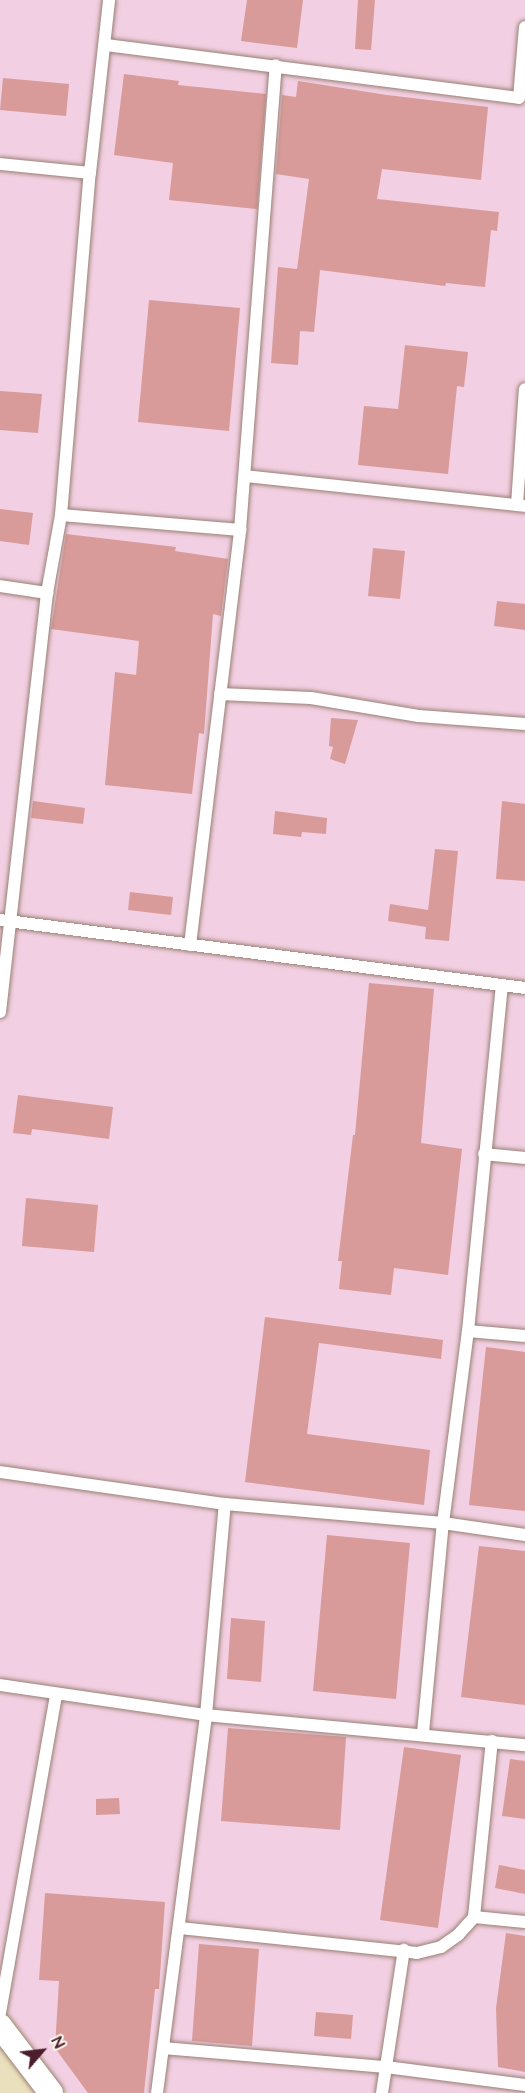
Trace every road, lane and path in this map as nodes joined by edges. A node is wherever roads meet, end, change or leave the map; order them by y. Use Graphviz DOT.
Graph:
graph roads {
  1 [pos="109,0"];
  2 [pos="525,27"];
  3 [pos="106,45"];
  4 [pos="276,65"];
  5 [pos="522,99"];
  6 [pos="0,164"];
  7 [pos="90,173"];
  8 [pos="525,389"];
  9 [pos="245,476"];
  10 [pos="521,506"];
  11 [pos="61,515"];
  12 [pos="240,530"];
  13 [pos="0,586"];
  14 [pos="47,593"];
  15 [pos="220,693"];
  16 [pos="525,724"];
  17 [pos="5,921"];
  18 [pos="190,945"];
  19 [pos="502,986"];
  20 [pos="525,988"];
  21 [pos="0,1012"];
  22 [pos="484,1154"];
  23 [pos="525,1158"];
  24 [pos="468,1331"];
  25 [pos="525,1336"];
  26 [pos="0,1472"];
  27 [pos="225,1504"];
  28 [pos="443,1523"];
  29 [pos="525,1535"];
  30 [pos="0,1686"];
  31 [pos="56,1695"];
  32 [pos="206,1715"];
  33 [pos="423,1733"];
  34 [pos="492,1741"];
  35 [pos="525,1744"];
  36 [pos="474,1917"];
  37 [pos="525,1922"];
  38 [pos="180,1928"];
  39 [pos="404,1950"];
  40 [pos="0,2013"];
  41 [pos="0,2026"];
  42 [pos="163,2048"];
  43 [pos="386,2067"];
  44 [pos="525,2085"];
  45 [pos="51,2093"];
  46 [pos="157,2093"];
  47 [pos="382,2093"];
  1 -- 3 [label="lane"];
  2 -- 5 [label="lane"];
  3 -- 4 [label="lane"];
  3 -- 7 [label="lane"];
  4 -- 5 [label="lane"];
  4 -- 9 [label="lane"];
  6 -- 7 [label="lane"];
  7 -- 11 [label="lane"];
  8 -- 10 [label="lane"];
  9 -- 10 [label="lane"];
  9 -- 12 [label="lane"];
  11 -- 12 [label="lane"];
  11 -- 14 [label="lane"];
  12 -- 15 [label="lane"];
  13 -- 14 [label="lane"];
  14 -- 17 [label="lane"];
  15 -- 16 [label="lane"];
  15 -- 18 [label="lane"];
  17 -- 18 [label="lane"];
  17 -- 21 [label="lane"];
  18 -- 19 [label="lane"];
  19 -- 20 [label="lane"];
  19 -- 22 [label="lane"];
  22 -- 23 [label="lane"];
  22 -- 24 [label="lane"];
  24 -- 25 [label="lane"];
  24 -- 28 [label="lane"];
  26 -- 27 [label="lane"];
  27 -- 28 [label="lane"];
  27 -- 32 [label="lane"];
  28 -- 29 [label="lane"];
  28 -- 33 [label="lane"];
  30 -- 31 [label="lane"];
  31 -- 32 [label="lane"];
  31 -- 40 [label="lane"];
  32 -- 33 [label="lane"];
  32 -- 38 [label="lane"];
  33 -- 34 [label="lane"];
  34 -- 35 [label="lane"];
  34 -- 36 [label="lane"];
  36 -- 37 [label="lane"];
  36 -- 39 [label="lane"];
  38 -- 39 [label="lane"];
  38 -- 42 [label="lane"];
  39 -- 43 [label="lane"];
  41 -- 45 [label="street"];
  42 -- 43 [label="lane"];
  42 -- 46 [label="lane"];
  43 -- 44 [label="lane"];
  43 -- 47 [label="lane"];
}
